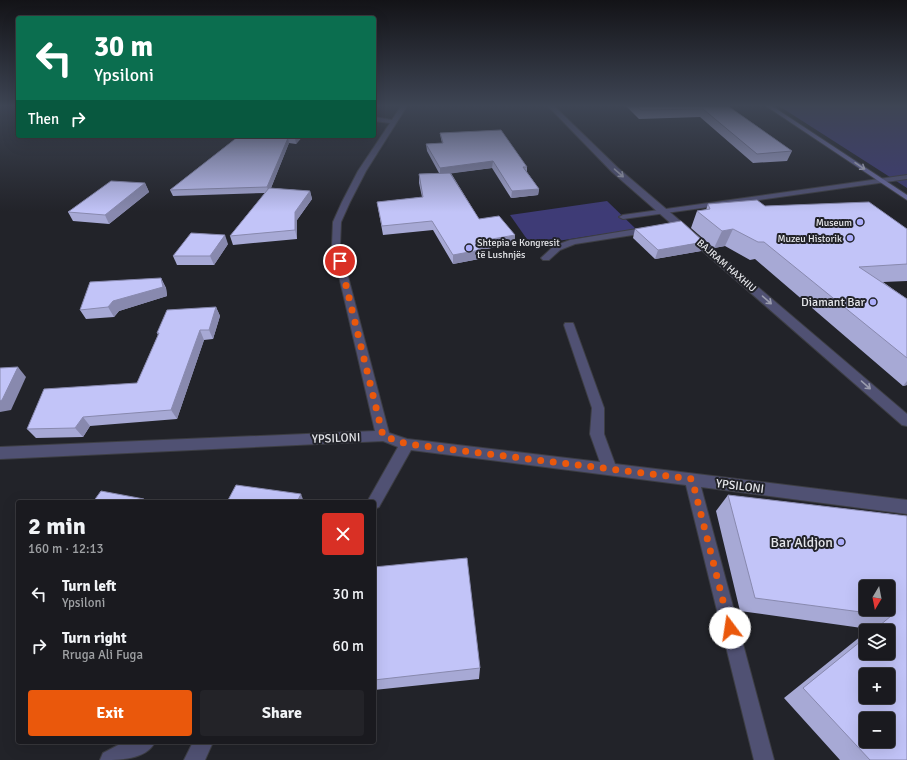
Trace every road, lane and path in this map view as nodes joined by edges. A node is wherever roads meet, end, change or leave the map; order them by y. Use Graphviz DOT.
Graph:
graph roads {
  1 [pos="381,141"];
  2 [pos="586,141"];
  3 [pos="823,141"];
  4 [pos="907,177"];
  5 [pos="881,180"];
  6 [pos="907,198"];
  7 [pos="664,211"];
  8 [pos="623,217"];
  9 [pos="680,225"];
  10 [pos="546,258"];
  11 [pos="569,325"];
  12 [pos="907,421"];
  13 [pos="383,436"];
  14 [pos="407,444"];
  15 [pos="0,453"];
  16 [pos="609,468"];
  17 [pos="692,479"];
  18 [pos="375,500"];
  19 [pos="907,507"];
  20 [pos="141,744"];
  21 [pos="202,744"];
  22 [pos="110,760"];
  23 [pos="194,760"];
  24 [pos="764,760"];
  1 -- 13 [label="street"];
  2 -- 7 [label="street, BAJRAM HAXHIU, one-way"];
  3 -- 5 [label="main road, one-way"];
  4 -- 5 [label="street"];
  5 -- 6 [label="main road"];
  5 -- 7 [label="street"];
  7 -- 8 [label="street"];
  7 -- 9 [label="street, BAJRAM HAXHIU"];
  9 -- 10 [label="street"];
  9 -- 12 [label="street, BAJRAM HAXHIU, one-way"];
  11 -- 16 [label="street"];
  13 -- 14 [label="street, YPSILONI"];
  13 -- 15 [label="street, YPSILONI"];
  14 -- 16 [label="street, YPSILONI"];
  14 -- 18 [label="street"];
  16 -- 17 [label="street, YPSILONI"];
  17 -- 19 [label="street, YPSILONI"];
  17 -- 24 [label="street"];
  20 -- 22 [label="street"];
  21 -- 23 [label="street"];
}
